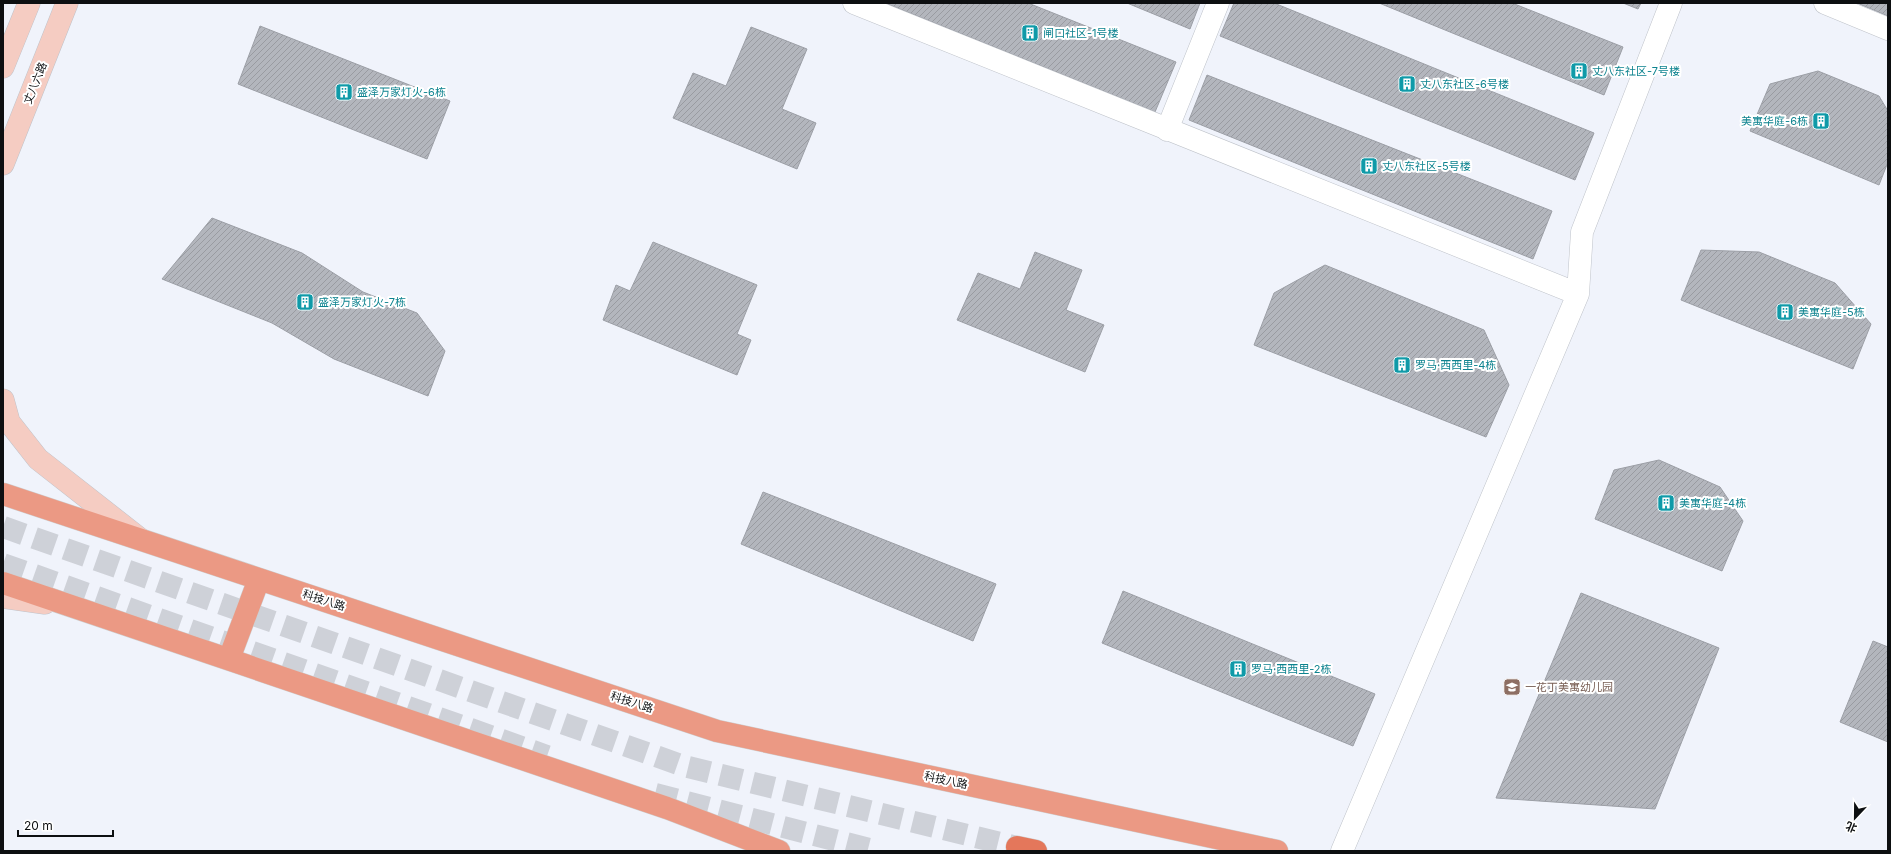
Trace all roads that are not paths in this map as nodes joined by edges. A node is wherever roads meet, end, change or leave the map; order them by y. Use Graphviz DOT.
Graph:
graph roads {
  1 [pos="29,3"];
  2 [pos="67,3"];
  3 [pos="854,3"];
  4 [pos="1218,3"];
  5 [pos="1671,3"];
  6 [pos="1825,3"];
  7 [pos="1888,29"];
  8 [pos="3,68"];
  9 [pos="1167,130"];
  10 [pos="3,164"];
  11 [pos="1578,294"];
  12 [pos="3,400"];
  13 [pos="3,494"];
  14 [pos="141,539"];
  15 [pos="259,579"];
  16 [pos="3,583"];
  17 [pos="3,597"];
  18 [pos="79,608"];
  19 [pos="229,659"];
  20 [pos="779,851"];
  21 [pos="1277,851"];
  22 [pos="1342,851"];
  1 -- 8 [label="main road"];
  2 -- 10 [label="main road, 丈八六路"];
  3 -- 9 [label="street"];
  4 -- 9 [label="street"];
  5 -- 11 [label="street"];
  6 -- 7 [label="street"];
  9 -- 11 [label="street"];
  11 -- 22 [label="street"];
  12 -- 14 [label="main road"];
  13 -- 14 [label="main road, 科技八路"];
  14 -- 15 [label="main road, 科技八路"];
  15 -- 19 [label="main road"];
  15 -- 21 [label="main road, 科技八路"];
  16 -- 18 [label="main road"];
  17 -- 18 [label="main road"];
  18 -- 19 [label="main road"];
  19 -- 20 [label="main road"];
}
